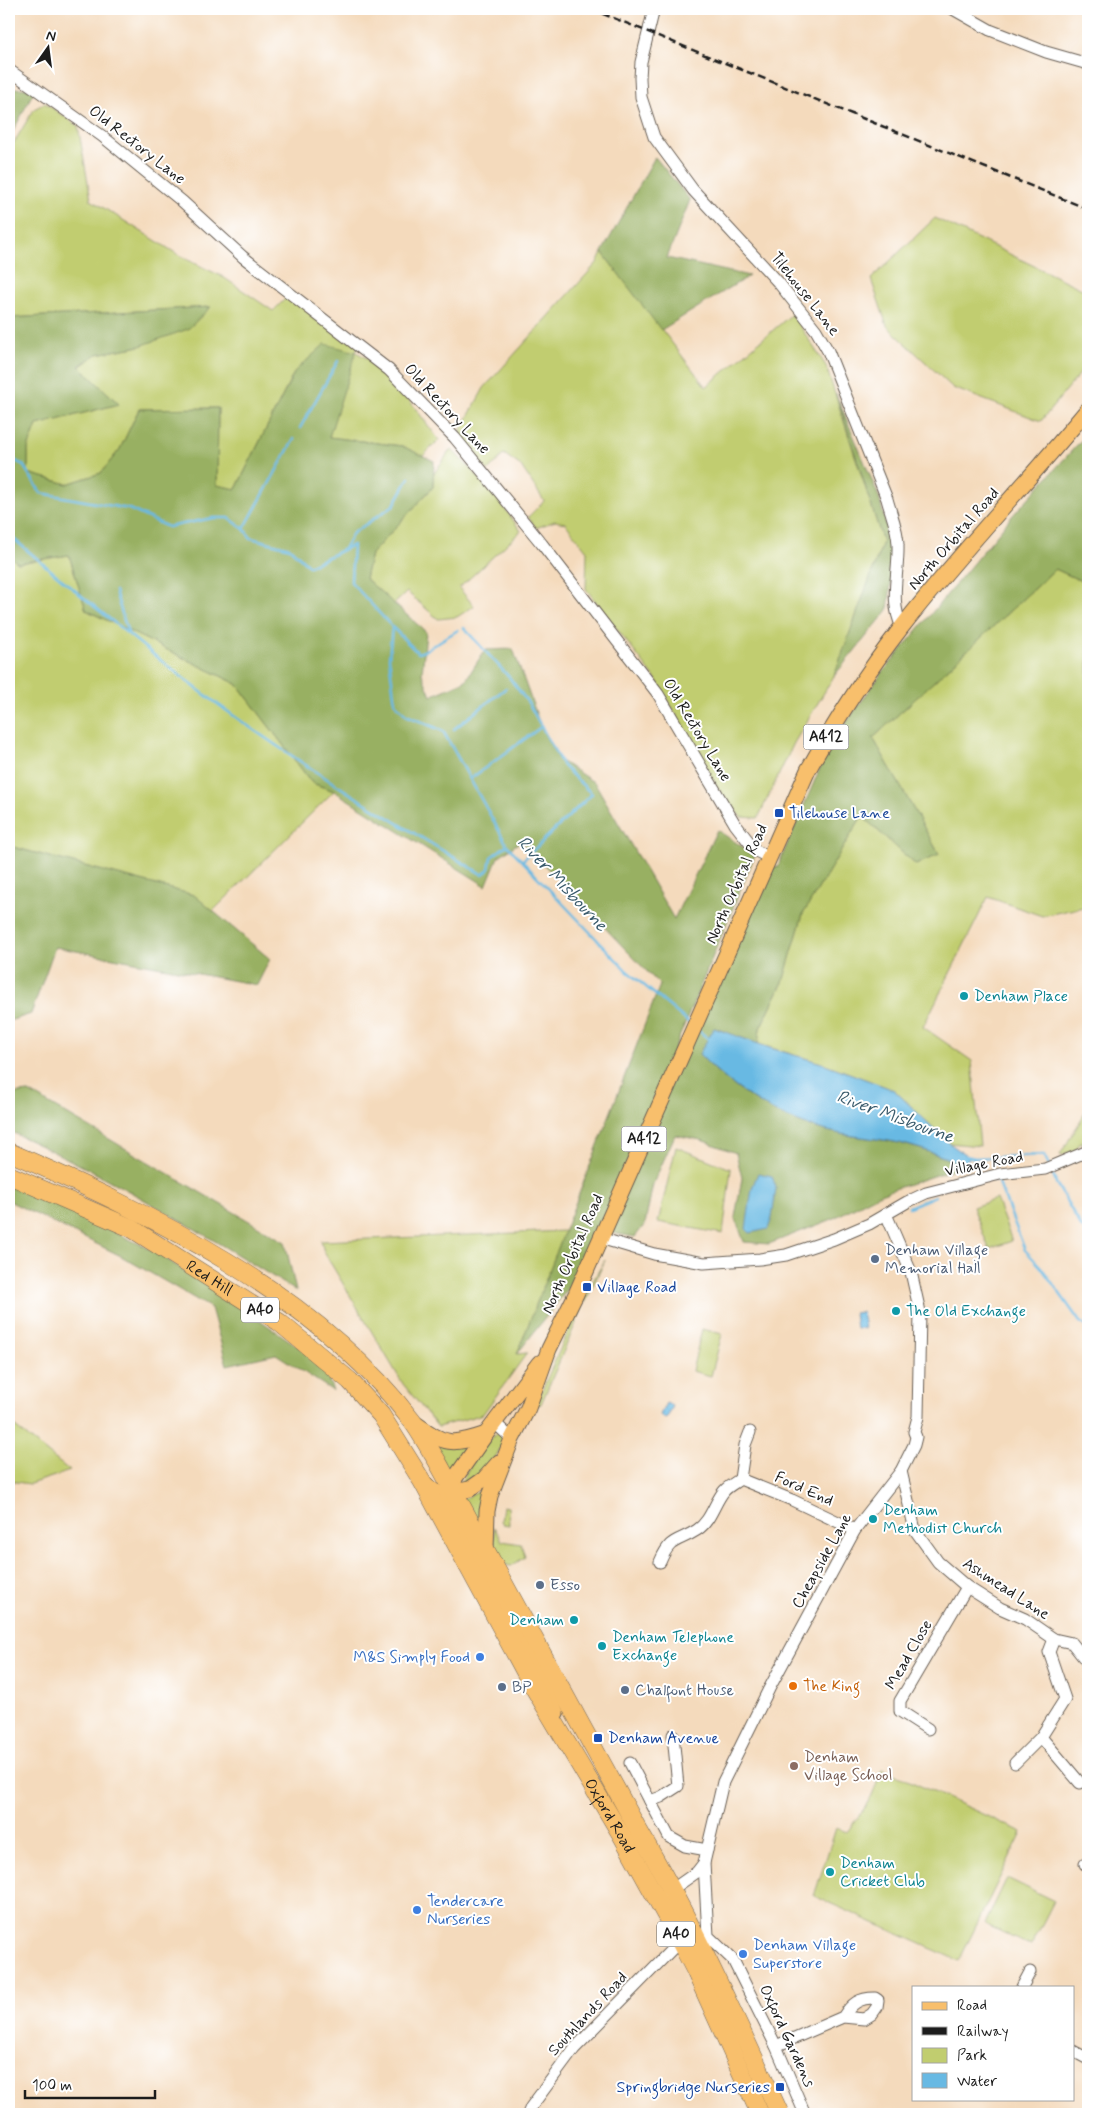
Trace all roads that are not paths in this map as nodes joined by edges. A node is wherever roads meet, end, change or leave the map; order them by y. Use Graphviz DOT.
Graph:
graph roads {
  1 [pos="654,9"];
  2 [pos="953,9"];
  3 [pos="1088,64"];
  4 [pos="9,70"];
  5 [pos="1088,409"];
  6 [pos="902,627"];
  7 [pos="768,857"];
  8 [pos="1088,1151"];
  9 [pos="9,1152"];
  10 [pos="9,1175"];
  11 [pos="886,1214"];
  12 [pos="600,1238"];
  13 [pos="549,1349"];
  14 [pos="509,1404"];
  15 [pos="528,1408"];
  16 [pos="412,1421"];
  17 [pos="490,1428"];
  18 [pos="750,1432"];
  19 [pos="510,1444"];
  20 [pos="901,1471"];
  21 [pos="740,1479"];
  22 [pos="422,1481"];
  23 [pos="453,1492"];
  24 [pos="445,1523"];
  25 [pos="855,1530"];
  26 [pos="486,1550"];
  27 [pos="660,1562"];
  28 [pos="967,1587"];
  29 [pos="1054,1639"];
  30 [pos="1088,1663"];
  31 [pos="928,1729"];
  32 [pos="673,1735"];
  33 [pos="1041,1737"];
  34 [pos="577,1761"];
  35 [pos="630,1763"];
  36 [pos="1015,1763"];
  37 [pos="1080,1783"];
  38 [pos="650,1801"];
  39 [pos="707,1850"];
  40 [pos="704,1863"];
  41 [pos="672,1888"];
  42 [pos="680,1941"];
  43 [pos="1030,1972"];
  44 [pos="1023,1986"];
  45 [pos="843,2017"];
  46 [pos="776,2046"];
  47 [pos="1074,2051"];
  48 [pos="1088,2059"];
  49 [pos="528,2114"];
  50 [pos="760,2114"];
  51 [pos="780,2114"];
  52 [pos="805,2114"];
  1 -- 6 [label="street, Tilehouse Lane"];
  2 -- 3 [label="street"];
  4 -- 7 [label="street, Old Rectory Lane"];
  5 -- 6 [label="main road, North Orbital Road / A412"];
  6 -- 7 [label="main road, North Orbital Road / A412"];
  7 -- 12 [label="main road, North Orbital Road / A412"];
  8 -- 11 [label="street, Village Road"];
  9 -- 16 [label="highway, Red Hill / A40"];
  10 -- 22 [label="highway, Red Hill / A40"];
  11 -- 12 [label="street, Village Road"];
  11 -- 20 [label="street, Cheapside Lane"];
  12 -- 13 [label="main road, North Orbital Road / A412"];
  13 -- 14 [label="main road, North Orbital Road / A412"];
  13 -- 15 [label="main road, North Orbital Road"];
  14 -- 15 [label="street"];
  14 -- 17 [label="main road, North Orbital Road / A412"];
  15 -- 19 [label="main road, North Orbital Road"];
  16 -- 17 [label="main road"];
  16 -- 23 [label="highway, Red Hill / A40"];
  17 -- 19 [label="street"];
  17 -- 23 [label="main road, North Orbital Road / A412"];
  18 -- 21 [label="street"];
  19 -- 23 [label="main road"];
  19 -- 26 [label="main road, North Orbital Road"];
  20 -- 25 [label="street, Cheapside Lane"];
  20 -- 28 [label="street, Ashmead Lane"];
  21 -- 25 [label="street, Ford End"];
  21 -- 27 [label="street"];
  22 -- 23 [label="main road"];
  22 -- 24 [label="highway, Red Hill / A40"];
  23 -- 26 [label="highway, A40"];
  23 -- 34 [label="main road, North Orbital Road"];
  24 -- 34 [label="highway, Oxford Road / A40"];
  25 -- 39 [label="street, Cheapside Lane"];
  26 -- 41 [label="highway, Oxford Road / A40"];
  28 -- 29 [label="street, Ashmead Lane"];
  28 -- 31 [label="street, Mead Close"];
  29 -- 30 [label="street, Ashmead Lane"];
  29 -- 33 [label="street"];
  32 -- 38 [label="street"];
  33 -- 36 [label="street"];
  33 -- 37 [label="street"];
  34 -- 42 [label="highway, Oxford Road / A40"];
  35 -- 38 [label="street"];
  38 -- 39 [label="street"];
  39 -- 40 [label="street, Cheapside Lane"];
  40 -- 41 [label="street"];
  40 -- 46 [label="street, Oxford Gardens"];
  41 -- 42 [label="street"];
  41 -- 51 [label="highway, Oxford Road / A40"];
  42 -- 49 [label="street, Southlands Road"];
  42 -- 50 [label="highway, Oxford Road / A40"];
  43 -- 44 [label="street"];
  45 -- 46 [label="street"];
  46 -- 52 [label="street, Oxford Gardens"];
  47 -- 48 [label="street"];
}
